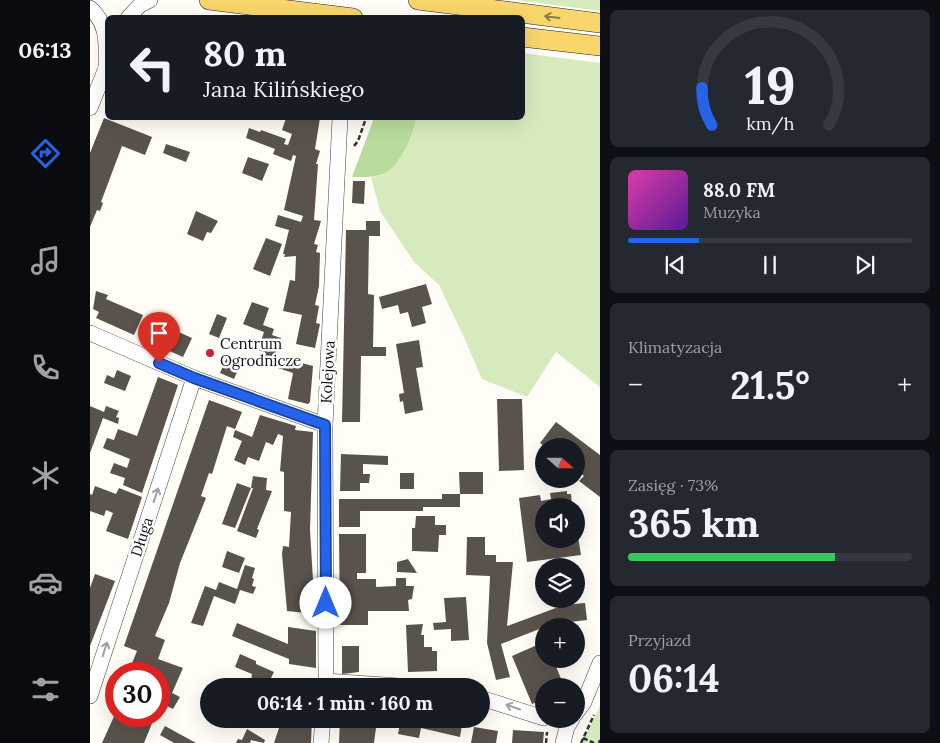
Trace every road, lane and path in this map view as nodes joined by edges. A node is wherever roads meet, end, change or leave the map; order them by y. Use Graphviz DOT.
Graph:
graph roads {
  1 [pos="150,0"];
  2 [pos="209,0"];
  3 [pos="418,0"];
  4 [pos="90,8"];
  5 [pos="131,15"];
  6 [pos="329,15"];
  7 [pos="600,23"];
  8 [pos="105,36"];
  9 [pos="525,37"];
  10 [pos="600,46"];
  11 [pos="105,71"];
  12 [pos="90,108"];
  13 [pos="340,120"];
  14 [pos="90,333"];
  15 [pos="194,378"];
  16 [pos="325,425"];
  17 [pos="600,664"];
  18 [pos="326,678"];
  19 [pos="90,696"];
  20 [pos="585,700"];
  21 [pos="490,701"];
  22 [pos="597,709"];
  23 [pos="535,715"];
  24 [pos="322,728"];
  25 [pos="568,728"];
  26 [pos="583,738"];
  27 [pos="321,743"];
  28 [pos="563,743"];
  29 [pos="580,743"];
  30 [pos="594,743"];
  1 -- 5 [label="street"];
  2 -- 6 [label="main road"];
  7 -- 3 [label="main road, one-way"];
  4 -- 8 [label="street"];
  9 -- 10 [label="main road"];
  11 -- 12 [label="street"];
  13 -- 16 [label="street, Kolejowa"];
  14 -- 15 [label="street"];
  15 -- 16 [label="street"];
  19 -- 15 [label="street, Długa, one-way"];
  16 -- 18 [label="street, Kolejowa"];
  17 -- 20 [label="street"];
  23 -- 21 [label="street, one-way"];
  22 -- 26 [label="path"];
  24 -- 27 [label="street"];
  25 -- 28 [label="street"];
  26 -- 29 [label="path"];
  26 -- 30 [label="path"];
}
